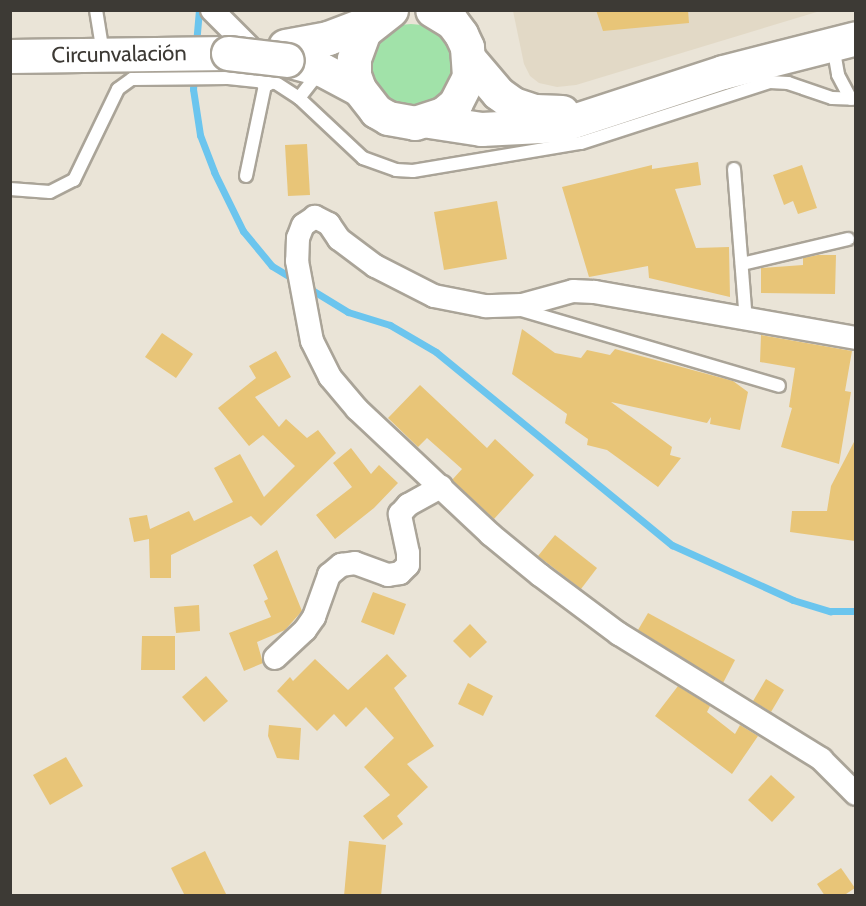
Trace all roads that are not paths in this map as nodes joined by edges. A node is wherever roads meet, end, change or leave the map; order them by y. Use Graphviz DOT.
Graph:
graph roads {
  1 [pos="96,10"];
  2 [pos="212,10"];
  3 [pos="432,10"];
  4 [pos="477,10"];
  5 [pos="383,15"];
  6 [pos="844,40"];
  7 [pos="110,53"];
  8 [pos="468,54"];
  9 [pos="10,56"];
  10 [pos="279,62"];
  11 [pos="228,66"];
  12 [pos="321,69"];
  13 [pos="359,89"];
  14 [pos="299,98"];
  15 [pos="854,99"];
  16 [pos="614,106"];
  17 [pos="429,121"];
  18 [pos="734,170"];
  19 [pos="246,176"];
  20 [pos="10,189"];
  21 [pos="848,239"];
  22 [pos="742,264"];
  23 [pos="504,305"];
  24 [pos="746,320"];
  25 [pos="855,338"];
  26 [pos="779,386"];
  27 [pos="441,488"];
  28 [pos="275,658"];
  29 [pos="855,794"];
  1 -- 7 [label="lane"];
  2 -- 10 [label="street"];
  3 -- 8 [label="main road"];
  4 -- 8 [label="main road"];
  5 -- 10 [label="main road"];
  5 -- 13 [label="main road"];
  6 -- 15 [label="lane"];
  6 -- 16 [label="main road"];
  7 -- 9 [label="main road, Circunvalación"];
  7 -- 11 [label="main road, Circunvalación"];
  8 -- 16 [label="main road"];
  8 -- 17 [label="main road"];
  10 -- 11 [label="main road, Circunvalación, bridge"];
  10 -- 12 [label="main road"];
  10 -- 14 [label="lane"];
  10 -- 19 [label="lane"];
  11 -- 20 [label="lane"];
  12 -- 13 [label="main road"];
  12 -- 14 [label="lane"];
  13 -- 17 [label="main road"];
  14 -- 15 [label="lane"];
  16 -- 17 [label="main road"];
  18 -- 22 [label="lane"];
  21 -- 22 [label="lane"];
  22 -- 24 [label="lane"];
  23 -- 24 [label="street"];
  23 -- 26 [label="lane"];
  23 -- 27 [label="street"];
  24 -- 25 [label="street"];
  27 -- 28 [label="street"];
  27 -- 29 [label="street"];
}
